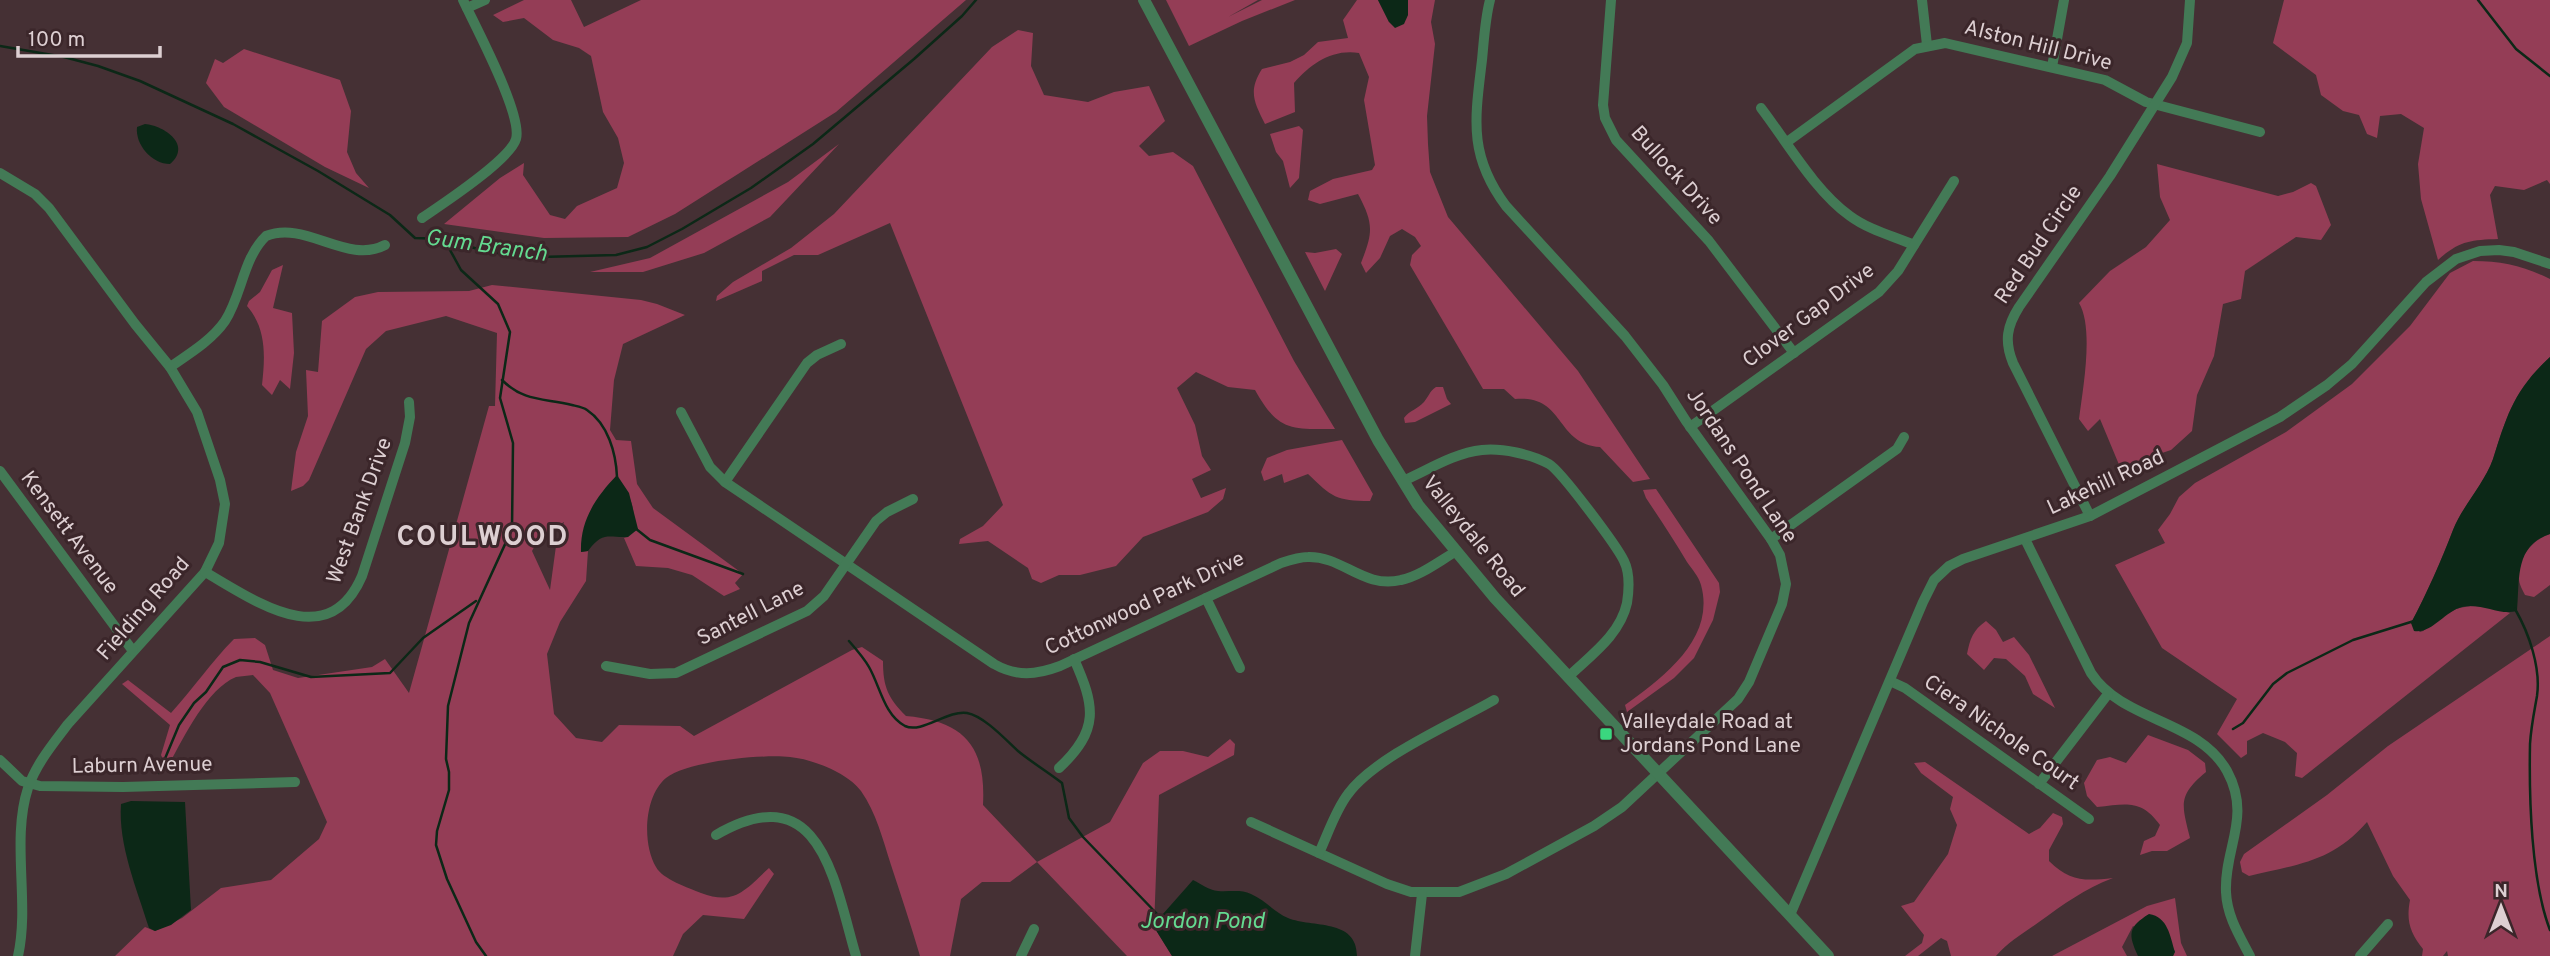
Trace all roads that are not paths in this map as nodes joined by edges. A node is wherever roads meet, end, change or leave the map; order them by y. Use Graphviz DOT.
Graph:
graph roads {
  1 [pos="485,0"];
  2 [pos="1143,0"];
  3 [pos="1490,0"];
  4 [pos="1611,0"];
  5 [pos="1922,0"];
  6 [pos="2064,0"];
  7 [pos="2190,0"];
  8 [pos="465,4"];
  9 [pos="1927,45"];
  10 [pos="2052,67"];
  11 [pos="2155,105"];
  12 [pos="1761,108"];
  13 [pos="2260,132"];
  14 [pos="1787,142"];
  15 [pos="2,177"];
  16 [pos="1954,181"];
  17 [pos="422,218"];
  18 [pos="385,245"];
  19 [pos="1914,245"];
  20 [pos="2550,264"];
  21 [pos="841,344"];
  22 [pos="1794,353"];
  23 [pos="170,367"];
  24 [pos="408,402"];
  25 [pos="681,412"];
  26 [pos="1690,427"];
  27 [pos="1904,438"];
  28 [pos="0,471"];
  29 [pos="1403,481"];
  30 [pos="725,482"];
  31 [pos="913,499"];
  32 [pos="2090,516"];
  33 [pos="2025,538"];
  34 [pos="1771,539"];
  35 [pos="1455,552"];
  36 [pos="846,565"];
  37 [pos="205,572"];
  38 [pos="1206,598"];
  39 [pos="134,651"];
  40 [pos="1074,659"];
  41 [pos="606,666"];
  42 [pos="1240,668"];
  43 [pos="1569,677"];
  44 [pos="1890,681"];
  45 [pos="2108,694"];
  46 [pos="1494,700"];
  47 [pos="0,760"];
  48 [pos="1059,768"];
  49 [pos="1658,774"];
  50 [pos="295,782"];
  51 [pos="29,784"];
  52 [pos="2039,784"];
  53 [pos="2089,819"];
  54 [pos="1251,822"];
  55 [pos="716,835"];
  56 [pos="1320,853"];
  57 [pos="1422,894"];
  58 [pos="1790,915"];
  59 [pos="2388,924"];
  60 [pos="1034,929"];
  61 [pos="18,956"];
  62 [pos="856,956"];
  63 [pos="1021,956"];
  64 [pos="1415,956"];
  65 [pos="1828,956"];
  66 [pos="2250,956"];
  67 [pos="2360,956"];
  1 -- 8 [label="street"];
  2 -- 29 [label="street, Valleydale Road"];
  3 -- 26 [label="street, Jordans Pond Lane"];
  4 -- 22 [label="street, Bullock Drive"];
  5 -- 9 [label="street"];
  6 -- 10 [label="street"];
  7 -- 11 [label="street, Red Bud Circle"];
  8 -- 17 [label="street"];
  9 -- 10 [label="street, Alston Hill Drive"];
  9 -- 14 [label="street"];
  10 -- 11 [label="street, Alston Hill Drive"];
  11 -- 13 [label="street, Alston Hill Drive"];
  11 -- 32 [label="street, Red Bud Circle"];
  12 -- 14 [label="street"];
  14 -- 19 [label="street"];
  15 -- 23 [label="street, Fielding Road"];
  16 -- 19 [label="street, Clover Gap Drive"];
  18 -- 23 [label="street"];
  19 -- 22 [label="street, Clover Gap Drive"];
  20 -- 32 [label="street, Lakehill Road"];
  21 -- 30 [label="street"];
  22 -- 26 [label="street, Clover Gap Drive"];
  23 -- 37 [label="street, Fielding Road"];
  24 -- 37 [label="street, West Bank Drive"];
  25 -- 30 [label="street, Cottonwood Park Drive"];
  26 -- 34 [label="street, Jordans Pond Lane"];
  27 -- 34 [label="street"];
  28 -- 39 [label="street, Kensett Avenue"];
  29 -- 35 [label="street, Valleydale Road"];
  29 -- 43 [label="street"];
  30 -- 36 [label="street, Cottonwood Park Drive"];
  31 -- 36 [label="street, Santell Lane"];
  32 -- 33 [label="street, Lakehill Road"];
  33 -- 44 [label="street, Lakehill Road"];
  33 -- 45 [label="street"];
  34 -- 49 [label="street, Jordans Pond Lane"];
  35 -- 38 [label="street, Cottonwood Park Drive"];
  35 -- 43 [label="street, Valleydale Road"];
  36 -- 40 [label="street, Cottonwood Park Drive"];
  36 -- 41 [label="street, Santell Lane"];
  37 -- 39 [label="street, Fielding Road"];
  38 -- 40 [label="street, Cottonwood Park Drive"];
  38 -- 42 [label="street"];
  39 -- 51 [label="street, Fielding Road"];
  40 -- 48 [label="street"];
  43 -- 49 [label="street, Valleydale Road"];
  44 -- 52 [label="street, Ciera Nichole Court"];
  44 -- 58 [label="street, Lakehill Road"];
  45 -- 52 [label="street"];
  45 -- 66 [label="street"];
  46 -- 56 [label="street"];
  47 -- 51 [label="street"];
  49 -- 57 [label="street, Jordans Pond Lane"];
  49 -- 58 [label="street, Valleydale Road"];
  50 -- 51 [label="street, Laburn Avenue"];
  51 -- 61 [label="street, Fielding Road"];
  52 -- 53 [label="street, Ciera Nichole Court"];
  54 -- 56 [label="street, Jordans Pond Lane"];
  55 -- 62 [label="street"];
  56 -- 57 [label="street, Jordans Pond Lane"];
  57 -- 64 [label="street"];
  58 -- 65 [label="street, Valleydale Road"];
  59 -- 67 [label="street"];
  60 -- 63 [label="street"];
}
